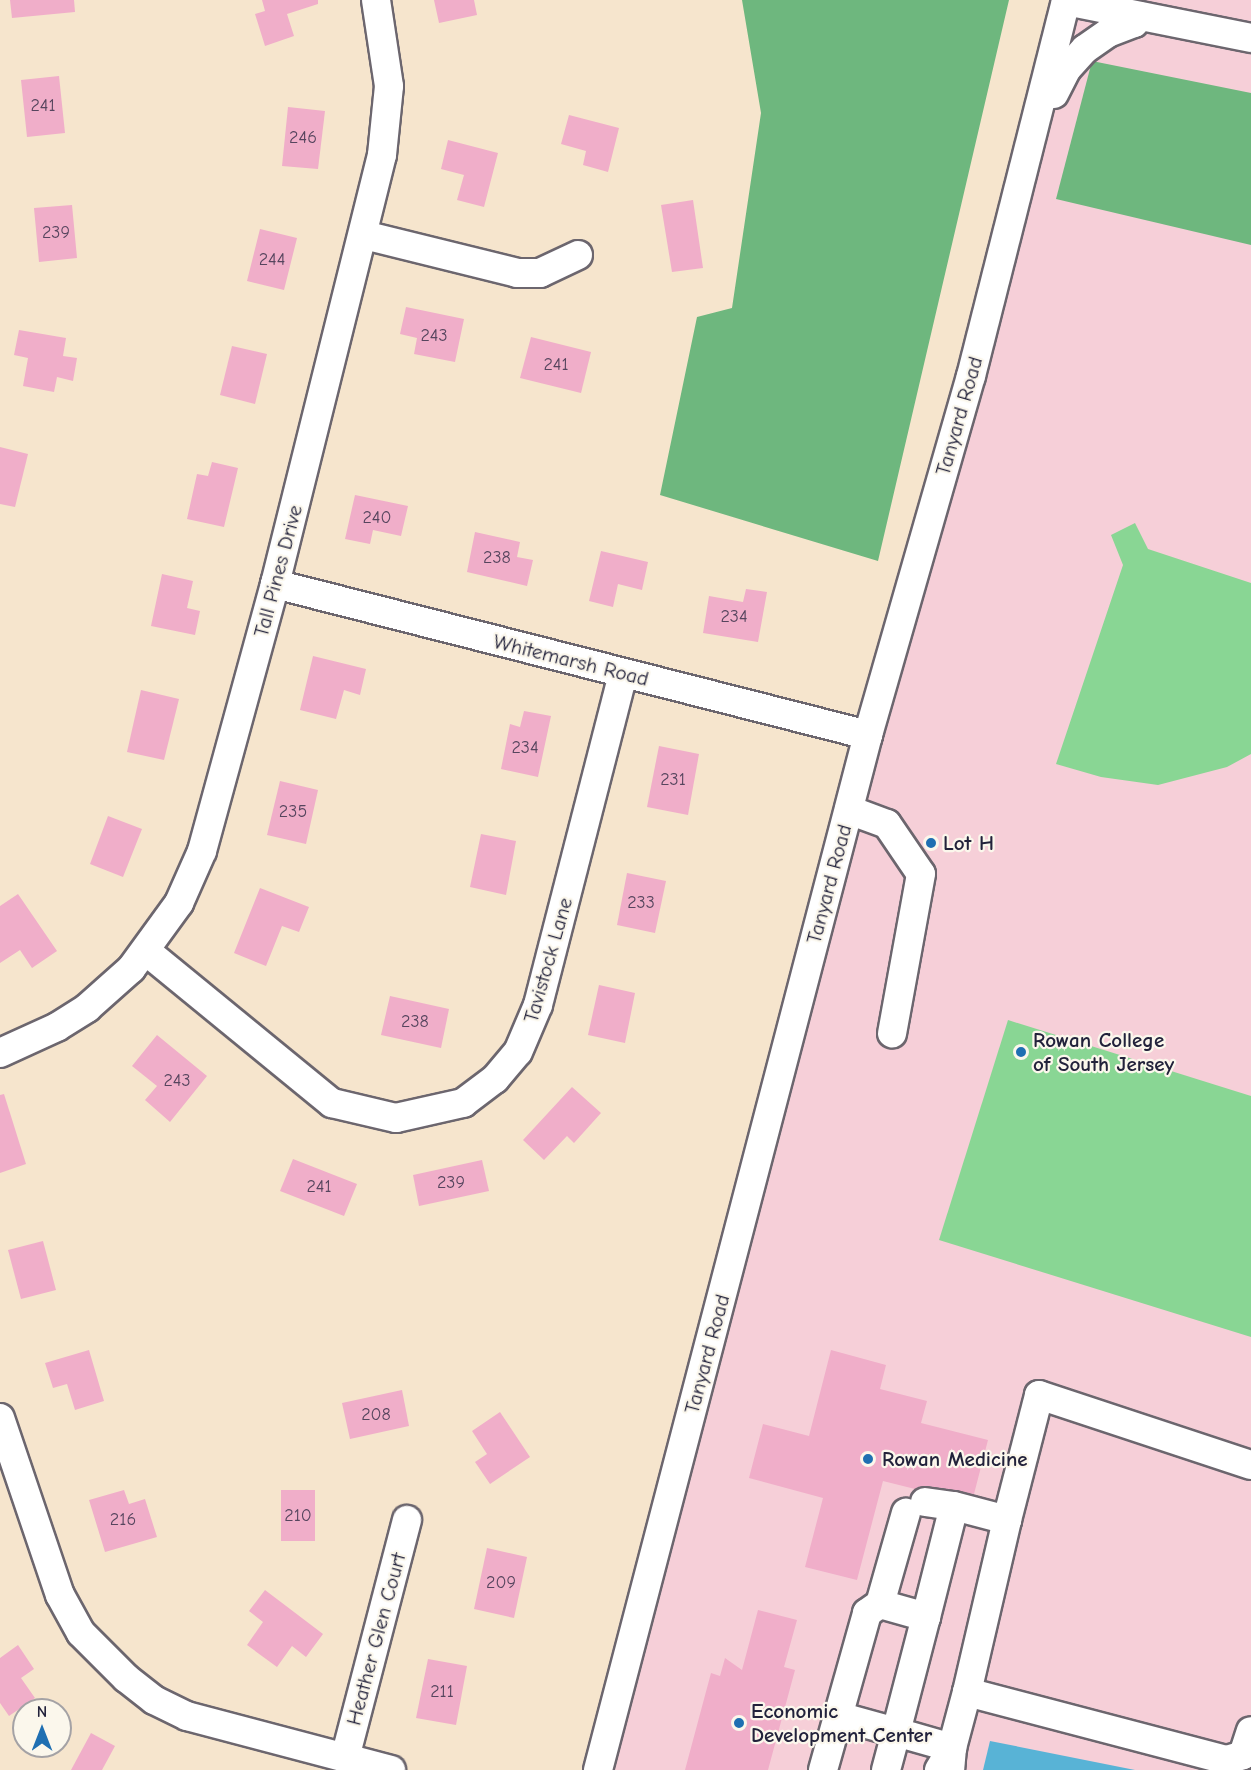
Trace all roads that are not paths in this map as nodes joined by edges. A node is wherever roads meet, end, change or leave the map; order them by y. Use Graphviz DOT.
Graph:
graph roads {
  1 [pos="376,0"];
  2 [pos="1066,1"];
  3 [pos="1135,8"];
  4 [pos="1251,38"];
  5 [pos="1042,102"];
  6 [pos="364,235"];
  7 [pos="578,255"];
  8 [pos="275,584"];
  9 [pos="623,674"];
  10 [pos="868,735"];
  11 [pos="849,810"];
  12 [pos="146,951"];
  13 [pos="892,1033"];
  14 [pos="0,1053"];
  15 [pos="2,1429"];
  16 [pos="1251,1465"];
  17 [pos="954,1506"];
  18 [pos="407,1520"];
  19 [pos="1008,1520"];
  20 [pos="880,1604"];
  21 [pos="926,1617"];
  22 [pos="967,1692"];
  23 [pos="838,1716"];
  24 [pos="1251,1731"];
  25 [pos="896,1732"];
  26 [pos="345,1758"];
  27 [pos="947,1763"];
  28 [pos="392,1770"];
  29 [pos="598,1770"];
  30 [pos="823,1770"];
  31 [pos="886,1770"];
  1 -- 6 [label="street, Tall Pines Drive"];
  2 -- 3 [label="street"];
  2 -- 5 [label="street, Tanyard Road"];
  3 -- 4 [label="street"];
  3 -- 5 [label="street"];
  5 -- 10 [label="street, Tanyard Road"];
  6 -- 7 [label="street"];
  6 -- 8 [label="street, Tall Pines Drive"];
  8 -- 9 [label="street, Whitemarsh Road"];
  8 -- 12 [label="street, Tall Pines Drive"];
  9 -- 10 [label="street, Whitemarsh Road"];
  9 -- 12 [label="street, Tavistock Lane"];
  10 -- 11 [label="street, Tanyard Road"];
  11 -- 13 [label="street"];
  11 -- 29 [label="street, Tanyard Road"];
  12 -- 14 [label="street, Tall Pines Drive"];
  15 -- 26 [label="street"];
  16 -- 19 [label="street"];
  17 -- 19 [label="street"];
  17 -- 20 [label="street"];
  17 -- 21 [label="street"];
  18 -- 26 [label="street, Heather Glen Court"];
  19 -- 22 [label="street"];
  20 -- 21 [label="street"];
  20 -- 23 [label="street"];
  21 -- 25 [label="street"];
  22 -- 24 [label="street"];
  22 -- 27 [label="street"];
  23 -- 25 [label="street"];
  23 -- 30 [label="street"];
  25 -- 27 [label="street"];
  25 -- 31 [label="street"];
  26 -- 28 [label="street"];
}
